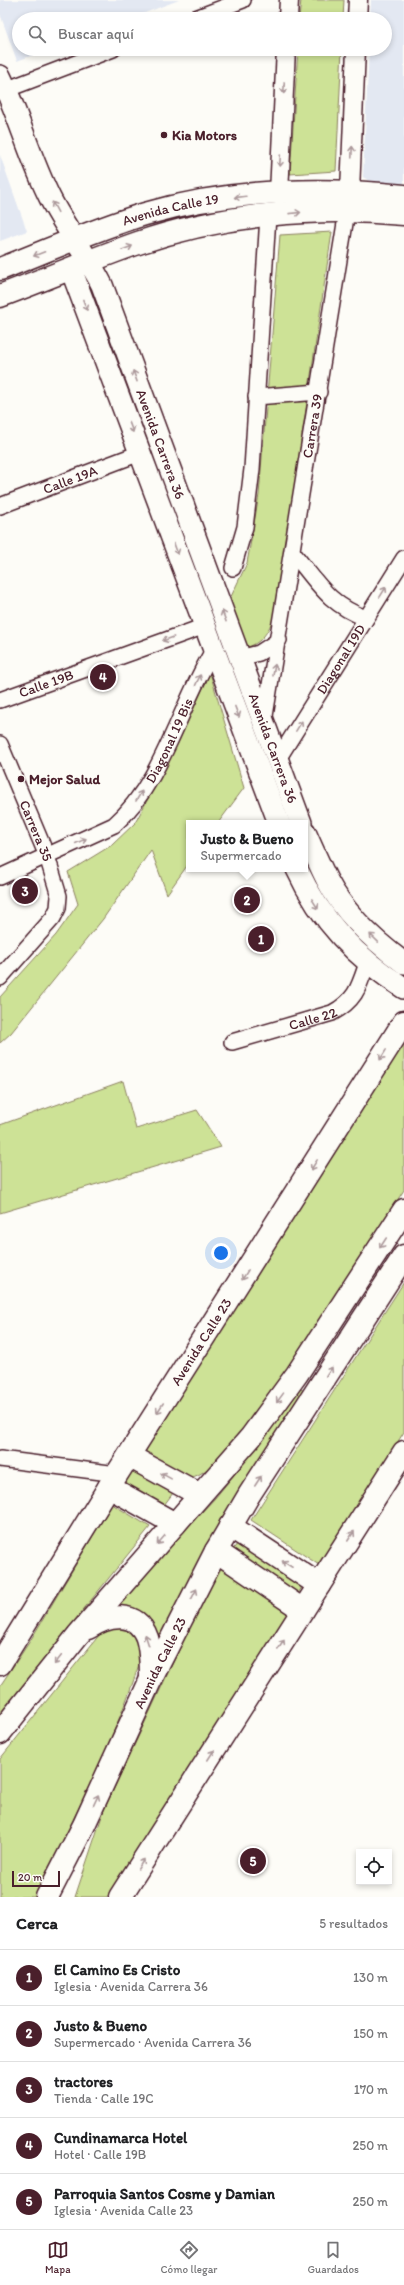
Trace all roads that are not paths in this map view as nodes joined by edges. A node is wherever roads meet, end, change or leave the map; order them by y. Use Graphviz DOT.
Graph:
graph roads {
  1 [pos="243,0"];
  2 [pos="289,0"];
  3 [pos="358,0"];
  4 [pos="211,12"];
  5 [pos="288,12"];
  6 [pos="357,12"];
  7 [pos="92,56"];
  8 [pos="286,56"];
  9 [pos="356,56"];
  10 [pos="2,86"];
  11 [pos="279,193"];
  12 [pos="404,196"];
  13 [pos="348,201"];
  14 [pos="404,214"];
  15 [pos="268,216"];
  16 [pos="75,240"];
  17 [pos="81,265"];
  18 [pos="0,269"];
  19 [pos="0,296"];
  20 [pos="318,392"];
  21 [pos="256,397"];
  22 [pos="140,453"];
  23 [pos="0,506"];
  24 [pos="293,553"];
  25 [pos="404,558"];
  26 [pos="233,568"];
  27 [pos="366,618"];
  28 [pos="205,626"];
  29 [pos="279,640"];
  30 [pos="214,649"];
  31 [pos="237,650"];
  32 [pos="0,700"];
  33 [pos="264,723"];
  34 [pos="0,744"];
  35 [pos="278,759"];
  36 [pos="278,820"];
  37 [pos="300,820"];
  38 [pos="308,839"];
  39 [pos="47,856"];
  40 [pos="298,872"];
  41 [pos="0,877"];
  42 [pos="404,962"];
  43 [pos="367,963"];
  44 [pos="0,978"];
  45 [pos="404,988"];
  46 [pos="404,1022"];
  47 [pos="232,1042"];
  48 [pos="404,1210"];
  49 [pos="404,1256"];
  50 [pos="404,1452"];
  51 [pos="129,1456"];
  52 [pos="0,1459"];
  53 [pos="113,1480"];
  54 [pos="200,1496"];
  55 [pos="175,1524"];
  56 [pos="230,1526"];
  57 [pos="216,1551"];
  58 [pos="319,1585"];
  59 [pos="303,1610"];
  60 [pos="78,1635"];
  61 [pos="0,1664"];
  62 [pos="152,1679"];
  63 [pos="0,1733"];
  64 [pos="84,1825"];
  65 [pos="47,1897"];
  66 [pos="65,1897"];
  67 [pos="120,1897"];
  1 -- 4 [label="street"];
  2 -- 5 [label="street"];
  3 -- 6 [label="street"];
  7 -- 10 [label="street"];
  8 -- 11 [label="street, one-way"];
  13 -- 9 [label="street, one-way"];
  16 -- 10 [label="main road, Avenida Carrera 36, one-way"];
  11 -- 13 [label="main road, Avenida Calle 19"];
  11 -- 16 [label="main road, Avenida Calle 19, one-way"];
  12 -- 13 [label="main road"];
  13 -- 14 [label="main road"];
  15 -- 13 [label="main road, Avenida Calle 19, one-way"];
  13 -- 20 [label="street, Carrera 39"];
  17 -- 15 [label="main road, Avenida Calle 19, one-way"];
  15 -- 21 [label="street"];
  16 -- 17 [label="main road, Avenida Carrera 36"];
  16 -- 18 [label="main road, Avenida Calle 19, one-way"];
  17 -- 19 [label="main road, Avenida Calle 19"];
  17 -- 22 [label="main road, Avenida Carrera 36, one-way"];
  31 -- 17 [label="main road, Avenida Carrera 36, one-way"];
  20 -- 21 [label="street"];
  20 -- 24 [label="street, Carrera 39"];
  21 -- 26 [label="street"];
  22 -- 23 [label="street, Calle 19A"];
  22 -- 28 [label="main road, Avenida Carrera 36, one-way"];
  24 -- 27 [label="street"];
  24 -- 29 [label="street, Carrera 39"];
  27 -- 25 [label="street, Diagonal 19D, one-way"];
  35 -- 27 [label="street, Diagonal 19D, one-way"];
  28 -- 30 [label="main road, Avenida Carrera 36"];
  28 -- 32 [label="street, Calle 19B, one-way"];
  29 -- 31 [label="street"];
  33 -- 29 [label="street, Carrera 39, one-way"];
  30 -- 31 [label="main road"];
  30 -- 36 [label="main road, Avenida Carrera 36, one-way"];
  39 -- 30 [label="street, Diagonal 19 Bis, one-way"];
  31 -- 33 [label="main road, Avenida Carrera 36"];
  33 -- 35 [label="main road, Avenida Carrera 36"];
  34 -- 39 [label="street, Carrera 35"];
  35 -- 37 [label="main road, Avenida Carrera 36"];
  42 -- 38 [label="main road, one-way"];
  39 -- 41 [label="street, Diagonal 19 Bis"];
  39 -- 44 [label="street, Carrera 35"];
  40 -- 43 [label="main road, one-way"];
  43 -- 45 [label="main road"];
  43 -- 47 [label="street, Calle 22"];
  46 -- 51 [label="main road, Avenida Calle 23, one-way"];
  48 -- 54 [label="main road, one-way"];
  56 -- 49 [label="main road, Avenida Calle 23, one-way"];
  58 -- 50 [label="main road, one-way"];
  51 -- 53 [label="main road, Avenida Calle 23"];
  54 -- 51 [label="main road, one-way"];
  52 -- 53 [label="street"];
  53 -- 55 [label="main road"];
  53 -- 61 [label="main road, Avenida Calle 23"];
  54 -- 55 [label="main road"];
  55 -- 60 [label="main road, one-way"];
  56 -- 57 [label="main road, Avenida Calle 23"];
  58 -- 56 [label="main road, one-way"];
  57 -- 59 [label="main road"];
  62 -- 57 [label="main road, Avenida Calle 23, one-way"];
  58 -- 59 [label="main road"];
  67 -- 59 [label="main road, one-way"];
  62 -- 60 [label="main road, one-way"];
  60 -- 63 [label="main road, one-way"];
  64 -- 62 [label="main road, Avenida Calle 23, one-way"];
  64 -- 65 [label="main road, Avenida Calle 23"];
  64 -- 66 [label="main road"];
}
